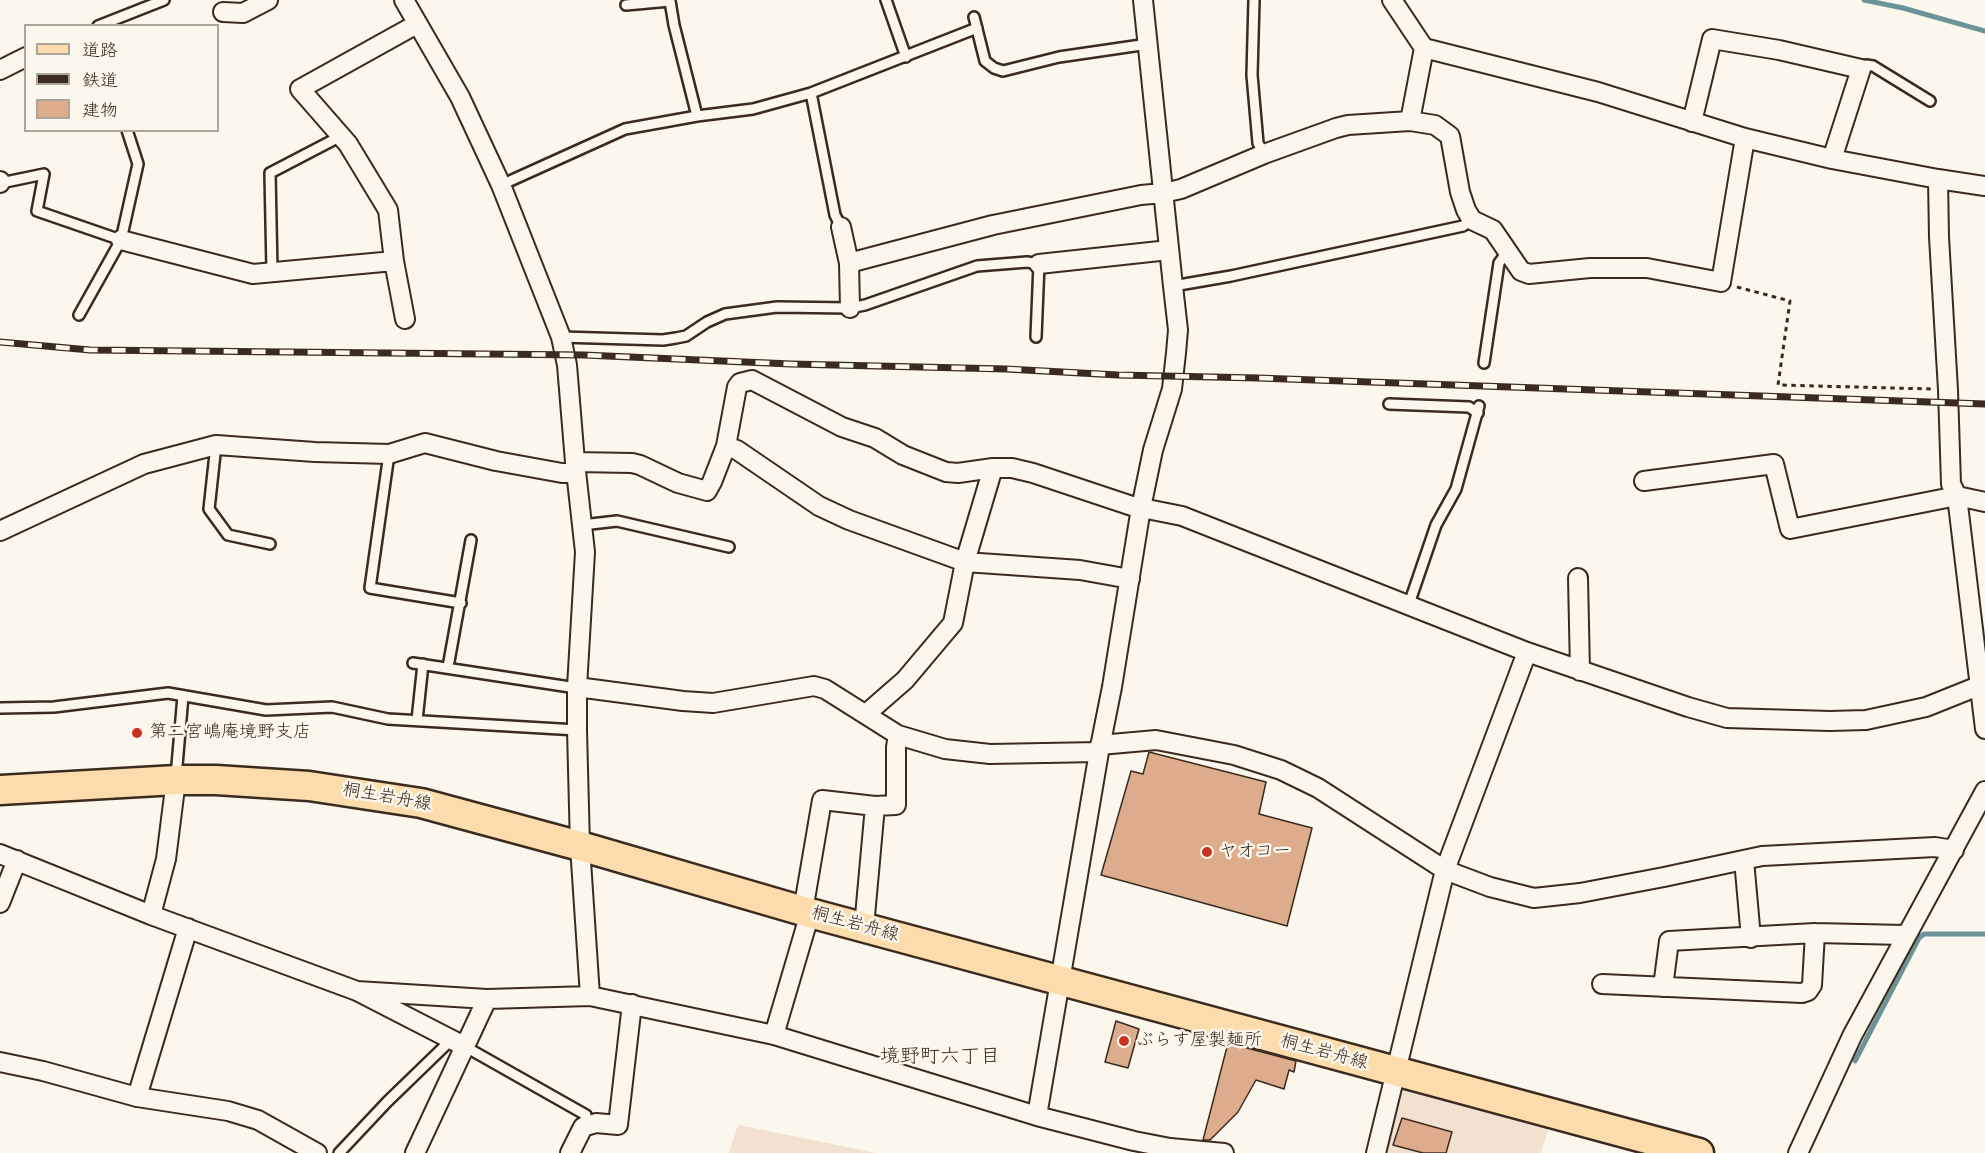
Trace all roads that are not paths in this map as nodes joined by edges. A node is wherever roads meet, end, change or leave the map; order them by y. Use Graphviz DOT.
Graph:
graph roads {
  1 [pos="164,0"];
  2 [pos="268,0"];
  3 [pos="404,0"];
  4 [pos="886,0"];
  5 [pos="1143,0"];
  6 [pos="1254,0"];
  7 [pos="1392,0"];
  8 [pos="626,5"];
  9 [pos="223,12"];
  10 [pos="974,17"];
  11 [pos="103,24"];
  12 [pos="417,24"];
  13 [pos="977,28"];
  14 [pos="1148,44"];
  15 [pos="1424,48"];
  16 [pos="906,57"];
  17 [pos="24,58"];
  18 [pos="1862,69"];
  19 [pos="0,70"];
  20 [pos="811,93"];
  21 [pos="1930,101"];
  22 [pos="697,116"];
  23 [pos="1410,121"];
  24 [pos="1692,122"];
  25 [pos="128,132"];
  26 [pos="341,136"];
  27 [pos="1744,138"];
  28 [pos="1264,154"];
  29 [pos="1832,159"];
  30 [pos="1938,179"];
  31 [pos="0,182"];
  32 [pos="501,185"];
  33 [pos="1985,186"];
  34 [pos="1164,193"];
  35 [pos="1472,220"];
  36 [pos="842,227"];
  37 [pos="121,240"];
  38 [pos="1169,250"];
  39 [pos="1508,251"];
  40 [pos="394,261"];
  41 [pos="849,263"];
  42 [pos="1039,264"];
  43 [pos="272,271"];
  44 [pos="1173,286"];
  45 [pos="850,308"];
  46 [pos="79,315"];
  47 [pos="405,319"];
  48 [pos="561,337"];
  49 [pos="1036,337"];
  50 [pos="1484,363"];
  51 [pos="1389,404"];
  52 [pos="216,445"];
  53 [pos="726,446"];
  54 [pos="389,454"];
  55 [pos="575,468"];
  56 [pos="993,468"];
  57 [pos="1644,480"];
  58 [pos="1957,496"];
  59 [pos="1985,502"];
  60 [pos="1141,508"];
  61 [pos="582,525"];
  62 [pos="0,531"];
  63 [pos="471,540"];
  64 [pos="270,544"];
  65 [pos="729,547"];
  66 [pos="965,562"];
  67 [pos="1578,578"];
  68 [pos="1130,579"];
  69 [pos="460,603"];
  70 [pos="1409,604"];
  71 [pos="1527,652"];
  72 [pos="448,667"];
  73 [pos="1580,671"];
  74 [pos="577,687"];
  75 [pos="1983,694"];
  76 [pos="183,696"];
  77 [pos="0,708"];
  78 [pos="866,714"];
  79 [pos="417,720"];
  80 [pos="1985,729"];
  81 [pos="577,730"];
  82 [pos="898,735"];
  83 [pos="1099,748"];
  84 [pos="176,780"];
  85 [pos="0,790"];
  86 [pos="1984,796"];
  87 [pos="875,806"];
  88 [pos="580,846"];
  89 [pos="1954,850"];
  90 [pos="9,857"];
  91 [pos="1744,860"];
  92 [pos="1445,870"];
  93 [pos="0,903"];
  94 [pos="807,912"];
  95 [pos="152,915"];
  96 [pos="864,927"];
  97 [pos="188,928"];
  98 [pos="1815,933"];
  99 [pos="1905,935"];
  100 [pos="1751,938"];
  101 [pos="1059,980"];
  102 [pos="1602,984"];
  103 [pos="1663,987"];
  104 [pos="357,991"];
  105 [pos="590,996"];
  106 [pos="487,999"];
  107 [pos="632,1004"];
  108 [pos="774,1035"];
  109 [pos="458,1043"];
  110 [pos="0,1062"];
  111 [pos="1395,1072"];
  112 [pos="138,1097"];
  113 [pos="1037,1116"];
  114 [pos="584,1126"];
  115 [pos="1133,1147"];
  116 [pos="316,1153"];
  117 [pos="339,1153"];
  118 [pos="415,1153"];
  119 [pos="570,1153"];
  120 [pos="1224,1153"];
  121 [pos="1376,1153"];
  122 [pos="1699,1153"];
  123 [pos="1798,1153"];
  1 -- 11 [label="lane"];
  2 -- 9 [label="street"];
  3 -- 12 [label="street"];
  4 -- 16 [label="lane"];
  5 -- 14 [label="street"];
  6 -- 28 [label="lane"];
  7 -- 15 [label="street"];
  8 -- 22 [label="lane"];
  10 -- 13 [label="lane"];
  12 -- 26 [label="street"];
  12 -- 32 [label="street"];
  13 -- 14 [label="lane"];
  13 -- 16 [label="lane"];
  14 -- 34 [label="street"];
  15 -- 23 [label="street"];
  15 -- 24 [label="street"];
  16 -- 20 [label="lane"];
  17 -- 19 [label="street"];
  18 -- 21 [label="lane"];
  18 -- 24 [label="street"];
  18 -- 29 [label="street"];
  20 -- 22 [label="lane"];
  20 -- 36 [label="lane"];
  22 -- 32 [label="lane"];
  23 -- 28 [label="street"];
  23 -- 35 [label="street"];
  24 -- 27 [label="street"];
  25 -- 37 [label="lane"];
  26 -- 40 [label="street"];
  26 -- 43 [label="lane"];
  27 -- 29 [label="street"];
  27 -- 39 [label="street"];
  28 -- 34 [label="street"];
  29 -- 30 [label="street"];
  30 -- 33 [label="street"];
  30 -- 58 [label="street"];
  31 -- 37 [label="lane"];
  32 -- 48 [label="street"];
  34 -- 38 [label="street"];
  34 -- 41 [label="street"];
  35 -- 39 [label="street"];
  35 -- 44 [label="lane"];
  36 -- 41 [label="street"];
  37 -- 43 [label="street"];
  37 -- 46 [label="lane"];
  38 -- 42 [label="street"];
  38 -- 44 [label="street"];
  39 -- 50 [label="lane"];
  40 -- 43 [label="street"];
  40 -- 47 [label="street"];
  41 -- 45 [label="street"];
  42 -- 45 [label="lane"];
  42 -- 49 [label="lane"];
  44 -- 60 [label="street"];
  45 -- 48 [label="lane"];
  48 -- 55 [label="street"];
  51 -- 70 [label="lane"];
  52 -- 54 [label="street"];
  52 -- 62 [label="street"];
  52 -- 64 [label="lane"];
  53 -- 55 [label="street"];
  53 -- 56 [label="street"];
  53 -- 66 [label="street"];
  54 -- 55 [label="street"];
  54 -- 69 [label="lane"];
  55 -- 61 [label="street"];
  56 -- 60 [label="street"];
  56 -- 66 [label="street"];
  57 -- 58 [label="street"];
  58 -- 59 [label="street"];
  58 -- 75 [label="street"];
  60 -- 68 [label="street"];
  60 -- 70 [label="street"];
  61 -- 65 [label="lane"];
  61 -- 74 [label="street"];
  63 -- 69 [label="lane"];
  66 -- 68 [label="street"];
  66 -- 78 [label="street"];
  67 -- 73 [label="street"];
  68 -- 83 [label="street"];
  69 -- 72 [label="lane"];
  70 -- 71 [label="street"];
  71 -- 73 [label="street"];
  71 -- 92 [label="street"];
  72 -- 74 [label="lane"];
  72 -- 79 [label="lane"];
  73 -- 75 [label="street"];
  74 -- 78 [label="street"];
  74 -- 81 [label="street"];
  75 -- 80 [label="street"];
  76 -- 77 [label="lane"];
  76 -- 79 [label="lane"];
  76 -- 84 [label="lane"];
  78 -- 82 [label="street"];
  79 -- 81 [label="lane"];
  81 -- 88 [label="street"];
  82 -- 83 [label="street"];
  82 -- 87 [label="street"];
  83 -- 92 [label="street"];
  83 -- 101 [label="street"];
  84 -- 85 [label="main road, 桐生岩舟線"];
  84 -- 88 [label="main road, 桐生岩舟線"];
  84 -- 95 [label="street"];
  86 -- 89 [label="street"];
  87 -- 94 [label="street"];
  87 -- 96 [label="street"];
  88 -- 94 [label="main road, 桐生岩舟線"];
  88 -- 105 [label="street"];
  89 -- 91 [label="street"];
  89 -- 99 [label="street"];
  90 -- 93 [label="street"];
  90 -- 95 [label="street"];
  91 -- 92 [label="street"];
  91 -- 100 [label="street"];
  92 -- 111 [label="street"];
  94 -- 96 [label="main road, 桐生岩舟線"];
  94 -- 108 [label="street"];
  95 -- 97 [label="street"];
  96 -- 101 [label="main road, 桐生岩舟線"];
  97 -- 104 [label="street"];
  97 -- 112 [label="street"];
  98 -- 99 [label="street"];
  98 -- 100 [label="street"];
  98 -- 103 [label="street"];
  99 -- 123 [label="street"];
  100 -- 103 [label="street"];
  101 -- 111 [label="main road, 桐生岩舟線"];
  101 -- 113 [label="street"];
  102 -- 103 [label="street"];
  104 -- 106 [label="street"];
  104 -- 109 [label="street"];
  105 -- 106 [label="street"];
  105 -- 107 [label="street"];
  106 -- 109 [label="street"];
  107 -- 108 [label="street"];
  107 -- 114 [label="street"];
  108 -- 113 [label="street"];
  109 -- 114 [label="lane"];
  109 -- 117 [label="lane"];
  109 -- 118 [label="street"];
  110 -- 112 [label="street"];
  111 -- 121 [label="street"];
  111 -- 122 [label="main road, 桐生岩舟線"];
  112 -- 116 [label="street"];
  113 -- 115 [label="street"];
  114 -- 119 [label="street"];
  115 -- 120 [label="street"];
}
